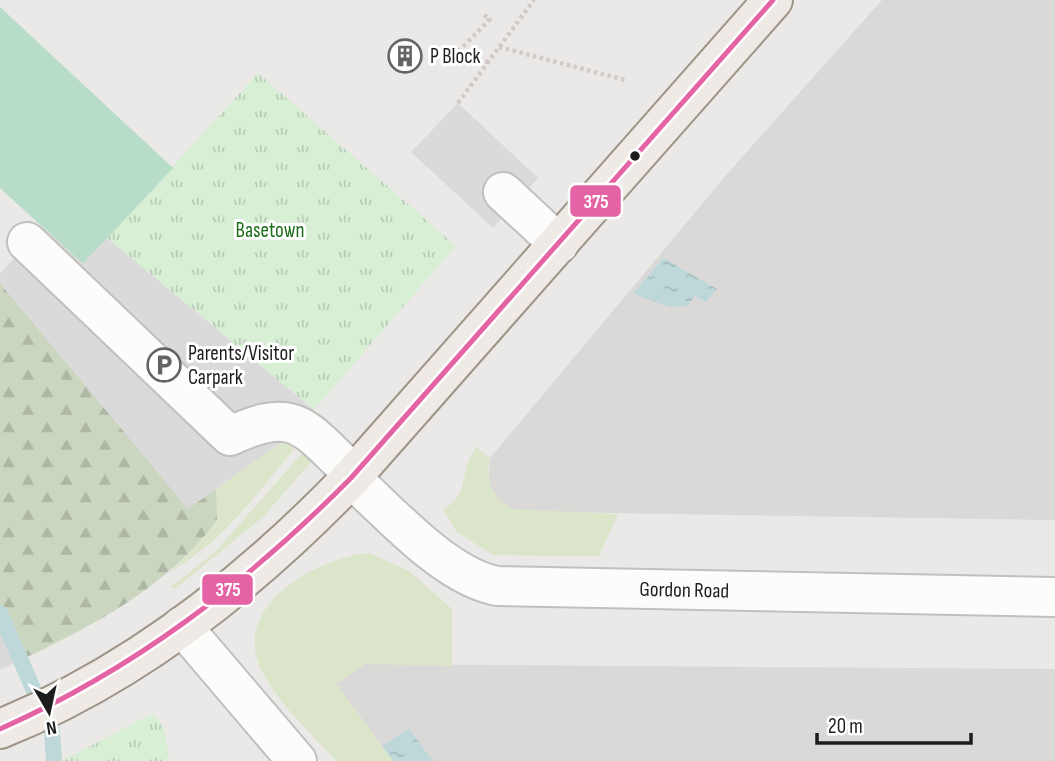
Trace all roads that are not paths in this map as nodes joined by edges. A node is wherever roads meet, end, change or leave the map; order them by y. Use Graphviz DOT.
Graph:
graph roads {
  1 [pos="773,0"];
  2 [pos="503,192"];
  3 [pos="27,242"];
  4 [pos="559,244"];
  5 [pos="353,476"];
  6 [pos="1055,597"];
  7 [pos="182,626"];
  8 [pos="2,728"];
  9 [pos="296,761"];
  1 -- 4 [label="main road"];
  2 -- 4 [label="street"];
  3 -- 5 [label="street, Gordon Road"];
  4 -- 5 [label="main road"];
  5 -- 6 [label="street, Gordon Road"];
  5 -- 7 [label="main road"];
  7 -- 8 [label="main road"];
  7 -- 9 [label="street"];
}
